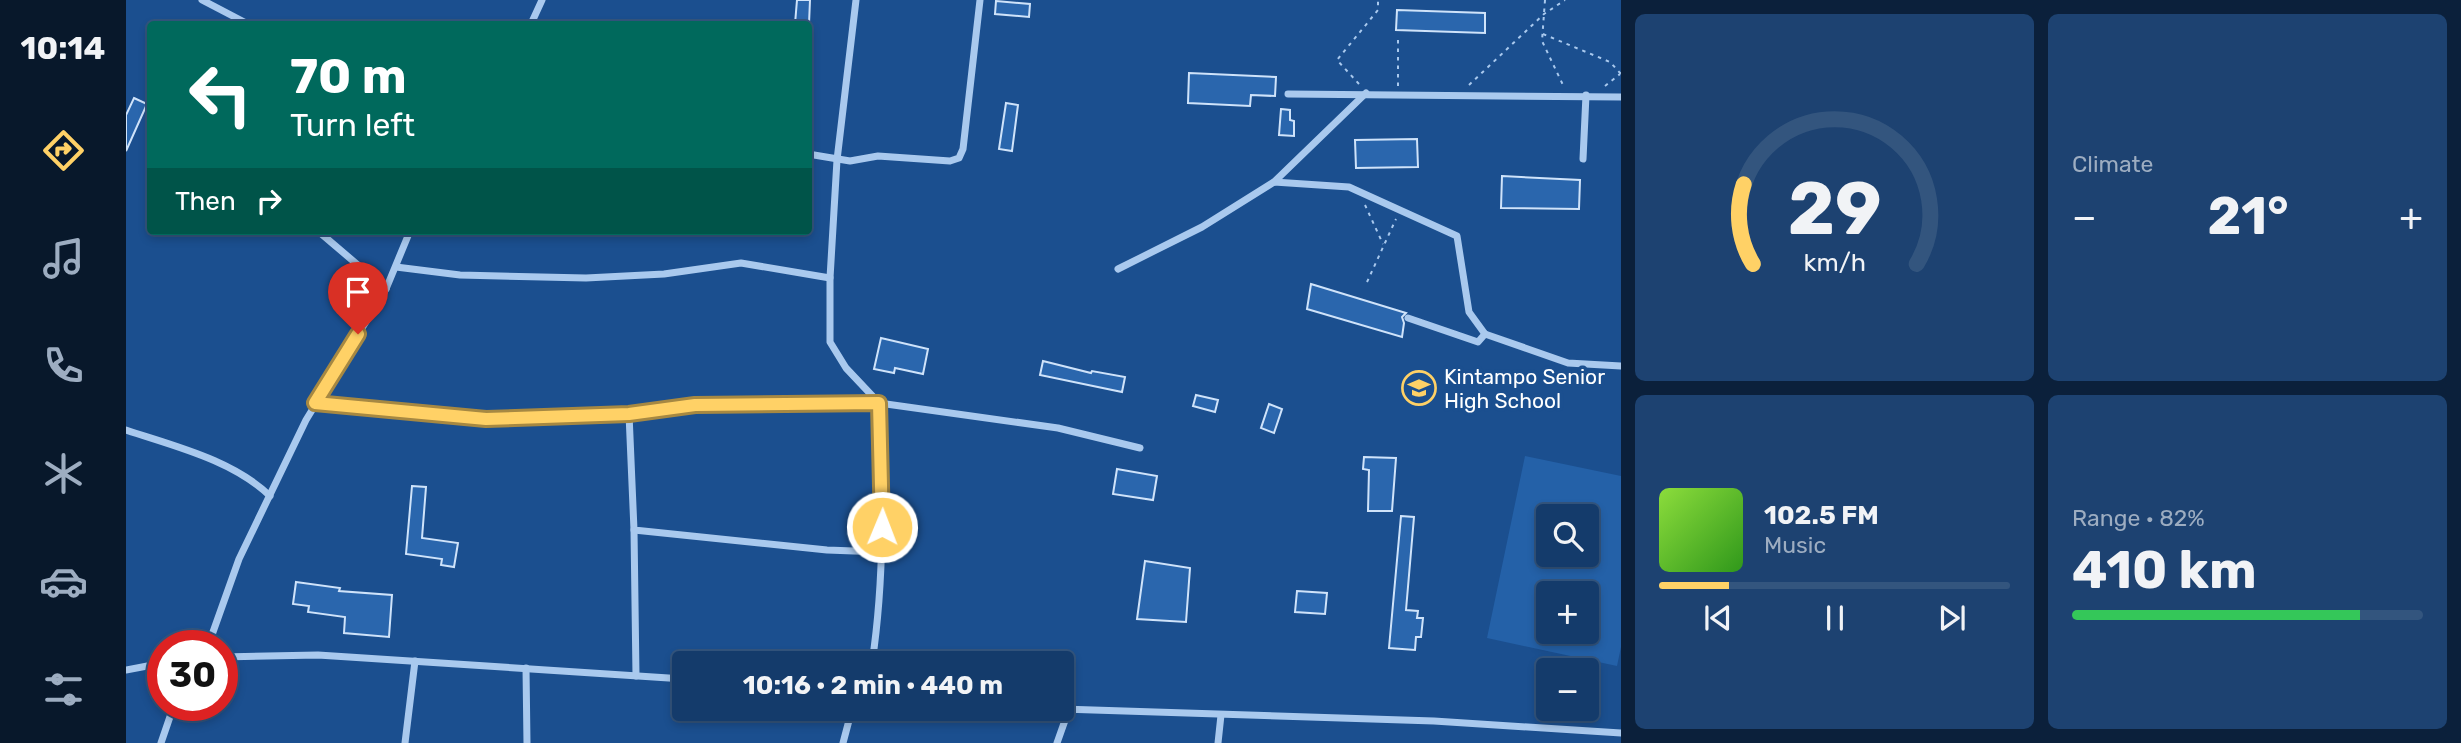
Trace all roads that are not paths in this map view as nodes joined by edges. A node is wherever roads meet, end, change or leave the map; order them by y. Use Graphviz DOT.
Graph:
graph roads {
  1 [pos="202,0"];
  2 [pos="541,0"];
  3 [pos="856,0"];
  4 [pos="980,0"];
  5 [pos="242,21"];
  6 [pos="532,21"];
  7 [pos="1366,93"];
  8 [pos="1288,94"];
  9 [pos="1589,95"];
  10 [pos="1621,97"];
  11 [pos="812,156"];
  12 [pos="1583,159"];
  13 [pos="837,160"];
  14 [pos="1274,182"];
  15 [pos="323,235"];
  16 [pos="409,235"];
  17 [pos="397,267"];
  18 [pos="1118,269"];
  19 [pos="830,278"];
  20 [pos="386,289"];
  21 [pos="1408,318"];
  22 [pos="1485,334"];
  23 [pos="1621,366"];
  24 [pos="315,403"];
  25 [pos="879,403"];
  26 [pos="629,414"];
  27 [pos="126,430"];
  28 [pos="1140,448"];
  29 [pos="270,496"];
  30 [pos="634,530"];
  31 [pos="881,552"];
  32 [pos="214,630"];
  33 [pos="874,651"];
  34 [pos="238,657"];
  35 [pos="415,661"];
  36 [pos="147,666"];
  37 [pos="526,668"];
  38 [pos="126,670"];
  39 [pos="636,676"];
  40 [pos="672,678"];
  41 [pos="1074,709"];
  42 [pos="1222,715"];
  43 [pos="169,721"];
  44 [pos="849,721"];
  45 [pos="1062,721"];
  46 [pos="1621,733"];
  47 [pos="161,743"];
  48 [pos="405,743"];
  49 [pos="527,743"];
  50 [pos="843,743"];
  51 [pos="1057,743"];
  52 [pos="1218,743"];
  1 -- 5 [label="street"];
  2 -- 6 [label="street"];
  3 -- 13 [label="street"];
  4 -- 13 [label="street"];
  7 -- 8 [label="street"];
  7 -- 9 [label="street"];
  7 -- 14 [label="street"];
  9 -- 10 [label="street"];
  9 -- 12 [label="street"];
  11 -- 13 [label="street"];
  13 -- 19 [label="street"];
  14 -- 18 [label="street"];
  14 -- 22 [label="street"];
  15 -- 20 [label="street"];
  16 -- 17 [label="street"];
  17 -- 19 [label="street"];
  17 -- 20 [label="street"];
  19 -- 25 [label="street"];
  20 -- 24 [label="street"];
  21 -- 22 [label="street"];
  22 -- 23 [label="street"];
  24 -- 26 [label="street"];
  24 -- 29 [label="street"];
  25 -- 26 [label="street"];
  25 -- 28 [label="street"];
  25 -- 31 [label="street"];
  26 -- 30 [label="street"];
  27 -- 29 [label="street"];
  29 -- 32 [label="street"];
  30 -- 31 [label="street"];
  30 -- 39 [label="street"];
  31 -- 33 [label="street"];
  34 -- 35 [label="street"];
  35 -- 37 [label="street"];
  35 -- 48 [label="street"];
  36 -- 38 [label="street"];
  37 -- 39 [label="street"];
  37 -- 49 [label="street"];
  39 -- 40 [label="street"];
  41 -- 42 [label="street"];
  42 -- 46 [label="street"];
  42 -- 52 [label="street"];
  43 -- 47 [label="street"];
  44 -- 50 [label="street"];
  45 -- 51 [label="street"];
}
